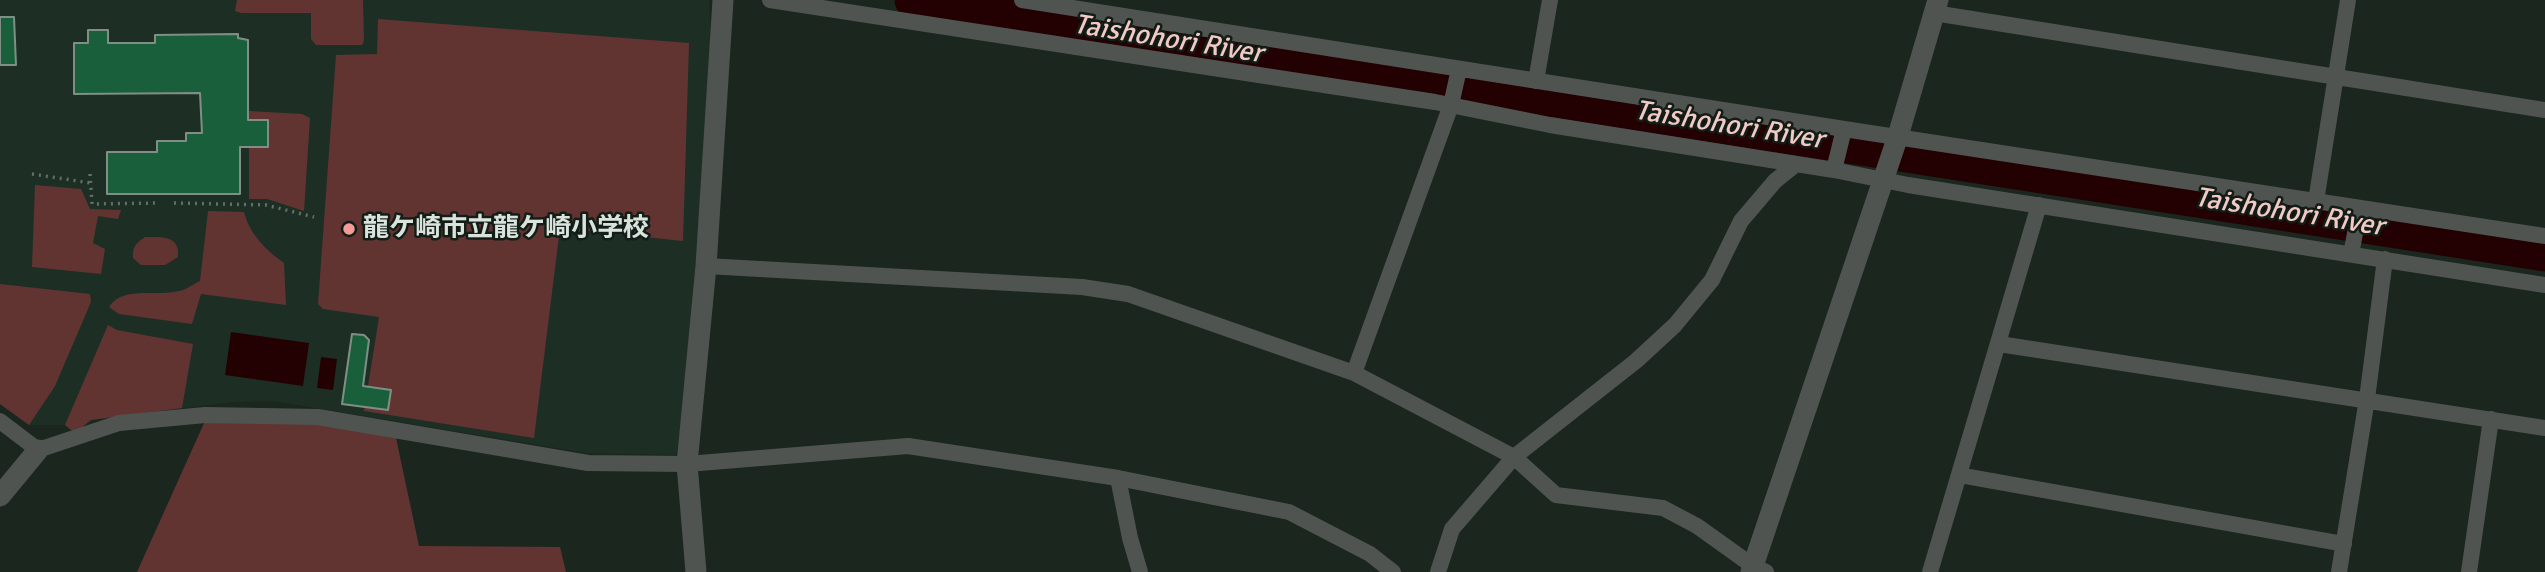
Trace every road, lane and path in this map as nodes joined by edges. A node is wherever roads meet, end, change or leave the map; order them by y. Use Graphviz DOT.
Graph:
graph roads {
  1 [pos="723,0"];
  2 [pos="770,0"];
  3 [pos="1023,0"];
  4 [pos="1550,0"];
  5 [pos="2348,0"];
  6 [pos="1102,6"];
  7 [pos="1936,7"];
  8 [pos="1458,72"];
  9 [pos="2335,78"];
  10 [pos="1536,81"];
  11 [pos="1452,103"];
  12 [pos="2545,110"];
  13 [pos="1844,129"];
  14 [pos="1898,136"];
  15 [pos="1795,165"];
  16 [pos="1835,167"];
  17 [pos="32,174"];
  18 [pos="90,174"];
  19 [pos="1883,180"];
  20 [pos="91,183"];
  21 [pos="2316,201"];
  22 [pos="157,203"];
  23 [pos="174,203"];
  24 [pos="2039,205"];
  25 [pos="2359,211"];
  26 [pos="314,217"];
  27 [pos="2545,236"];
  28 [pos="2352,250"];
  29 [pos="2385,259"];
  30 [pos="706,265"];
  31 [pos="2545,285"];
  32 [pos="1999,344"];
  33 [pos="1354,373"];
  34 [pos="2367,399"];
  35 [pos="2491,419"];
  36 [pos="0,421"];
  37 [pos="2545,428"];
  38 [pos="38,450"];
  39 [pos="1514,457"];
  40 [pos="687,464"];
  41 [pos="1959,475"];
  42 [pos="1118,478"];
  43 [pos="0,496"];
  44 [pos="2344,544"];
  45 [pos="1757,570"];
  46 [pos="696,572"];
  47 [pos="1140,572"];
  48 [pos="1393,572"];
  49 [pos="1438,572"];
  50 [pos="1930,572"];
  51 [pos="2339,572"];
  52 [pos="2469,572"];
  1 -- 30 [label="street"];
  2 -- 11 [label="street"];
  3 -- 6 [label="street"];
  4 -- 10 [label="street"];
  5 -- 9 [label="street"];
  6 -- 8 [label="street"];
  7 -- 9 [label="street"];
  7 -- 14 [label="street"];
  8 -- 10 [label="street"];
  8 -- 11 [label="street"];
  9 -- 12 [label="street"];
  9 -- 21 [label="street"];
  10 -- 13 [label="street"];
  11 -- 15 [label="street"];
  11 -- 33 [label="street"];
  13 -- 14 [label="street"];
  13 -- 16 [label="street"];
  14 -- 19 [label="street"];
  14 -- 21 [label="street"];
  15 -- 16 [label="street"];
  15 -- 39 [label="street"];
  16 -- 19 [label="street"];
  17 -- 20 [label="path"];
  18 -- 20 [label="path"];
  19 -- 24 [label="street"];
  19 -- 45 [label="street"];
  20 -- 22 [label="path"];
  21 -- 25 [label="street"];
  23 -- 26 [label="path"];
  24 -- 28 [label="street"];
  24 -- 32 [label="street"];
  25 -- 27 [label="street"];
  25 -- 28 [label="street"];
  28 -- 29 [label="street"];
  29 -- 31 [label="street"];
  29 -- 34 [label="street"];
  30 -- 33 [label="street"];
  30 -- 40 [label="street"];
  32 -- 34 [label="street"];
  32 -- 41 [label="street"];
  33 -- 39 [label="street"];
  34 -- 35 [label="street"];
  34 -- 44 [label="street"];
  35 -- 37 [label="street"];
  35 -- 52 [label="street"];
  36 -- 38 [label="street"];
  38 -- 40 [label="street"];
  38 -- 43 [label="street"];
  39 -- 45 [label="street"];
  39 -- 49 [label="street"];
  40 -- 42 [label="street"];
  40 -- 46 [label="street"];
  41 -- 44 [label="street"];
  41 -- 50 [label="street"];
  42 -- 47 [label="street"];
  42 -- 48 [label="street"];
  44 -- 51 [label="street"];
}
